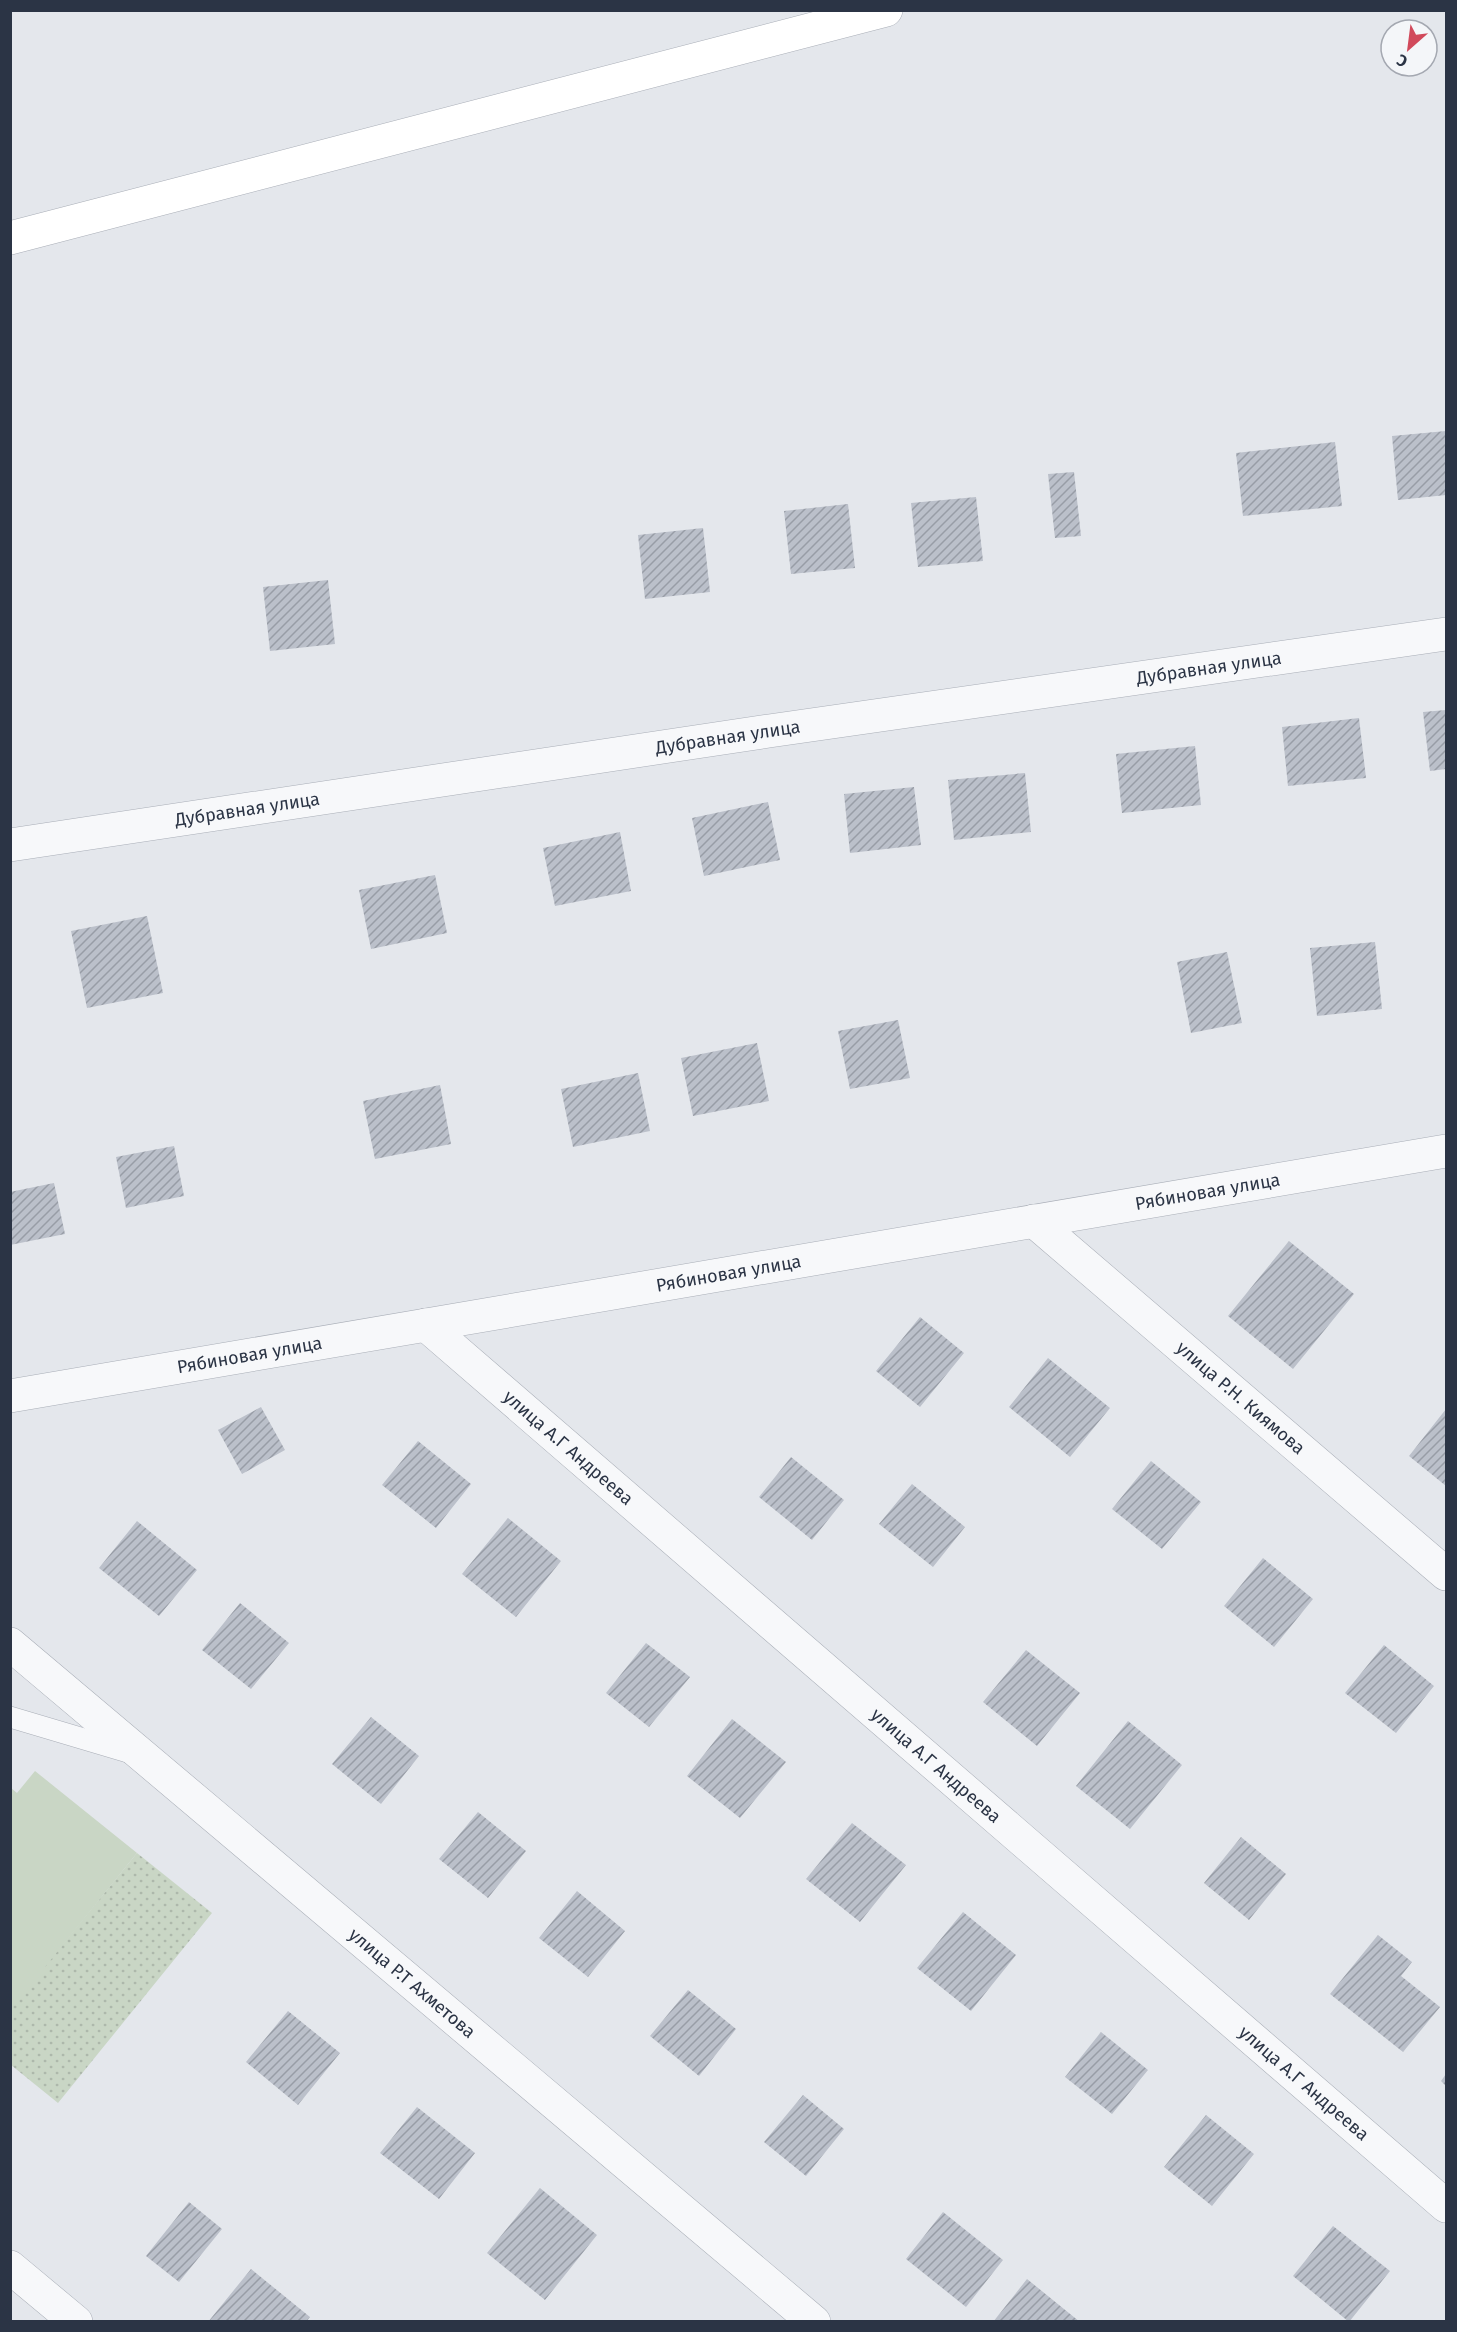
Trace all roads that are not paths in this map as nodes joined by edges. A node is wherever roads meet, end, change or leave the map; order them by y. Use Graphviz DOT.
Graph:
graph roads {
  1 [pos="886,10"];
  2 [pos="10,238"];
  3 [pos="1446,634"];
  4 [pos="10,845"];
  5 [pos="1446,1151"];
  6 [pos="1034,1221"];
  7 [pos="426,1325"];
  8 [pos="10,1396"];
  9 [pos="1446,1574"];
  10 [pos="10,1644"];
  11 [pos="10,1717"];
  12 [pos="144,1757"];
  13 [pos="1446,2206"];
  14 [pos="10,2266"];
  15 [pos="76,2322"];
  16 [pos="814,2322"];
  1 -- 2 [label="street"];
  3 -- 4 [label="street, Дубравная улица"];
  5 -- 6 [label="street, Рябиновая улица"];
  6 -- 7 [label="street, Рябиновая улица"];
  6 -- 9 [label="street, улица Р.Н. Киямова"];
  7 -- 8 [label="street, Рябиновая улица"];
  7 -- 13 [label="street, улица А.Г Андреева"];
  10 -- 12 [label="street, улица Р.Т Ахметова"];
  11 -- 12 [label="lane"];
  12 -- 16 [label="street, улица Р.Т Ахметова"];
  14 -- 15 [label="street"];
}
